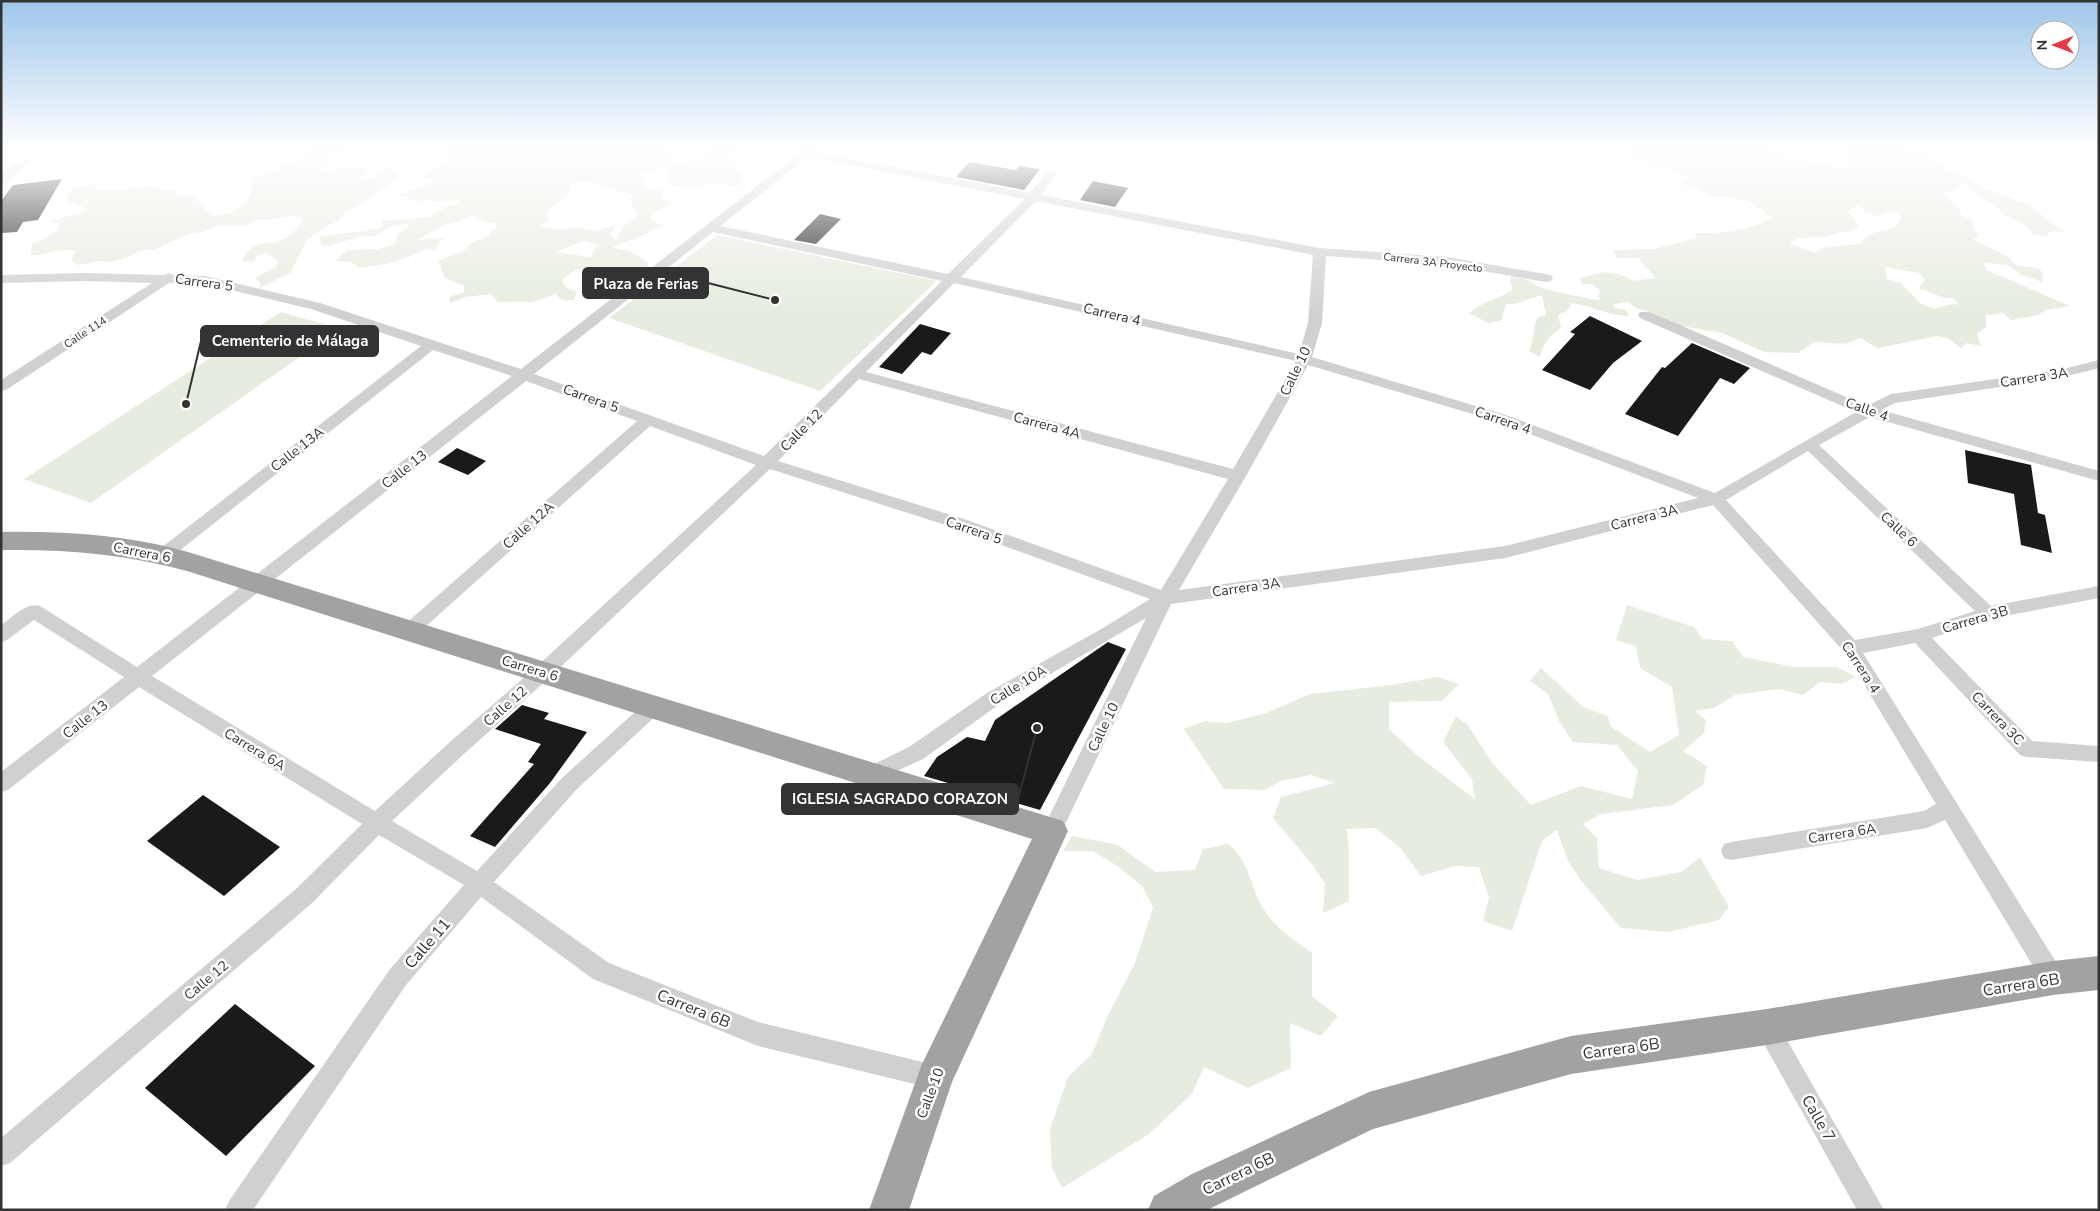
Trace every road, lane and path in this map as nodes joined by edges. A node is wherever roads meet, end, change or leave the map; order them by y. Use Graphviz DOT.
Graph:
graph roads {
  1 [pos="740,205"];
  2 [pos="1025,205"];
  3 [pos="1077,205"];
  4 [pos="710,228"];
  5 [pos="1320,252"];
  6 [pos="169,278"];
  7 [pos="952,278"];
  8 [pos="1546,278"];
  9 [pos="1,279"];
  10 [pos="1644,315"];
  11 [pos="432,344"];
  12 [pos="1304,359"];
  13 [pos="2099,364"];
  14 [pos="524,374"];
  15 [pos="856,374"];
  16 [pos="1,387"];
  17 [pos="1867,411"];
  18 [pos="648,419"];
  19 [pos="1810,445"];
  20 [pos="767,463"];
  21 [pos="1238,476"];
  22 [pos="2099,476"];
  23 [pos="1716,499"];
  24 [pos="1,542"];
  25 [pos="163,555"];
  26 [pos="258,583"];
  27 [pos="2099,592"];
  28 [pos="1166,598"];
  29 [pos="1988,613"];
  30 [pos="409,631"];
  31 [pos="1,635"];
  32 [pos="1919,636"];
  33 [pos="1852,648"];
  34 [pos="543,672"];
  35 [pos="138,677"];
  36 [pos="654,707"];
  37 [pos="2099,754"];
  38 [pos="871,774"];
  39 [pos="1,784"];
  40 [pos="1950,807"];
  41 [pos="377,823"];
  42 [pos="1052,831"];
  43 [pos="1731,851"];
  44 [pos="479,883"];
  45 [pos="2099,973"];
  46 [pos="2053,978"];
  47 [pos="1767,1027"];
  48 [pos="935,1077"];
  49 [pos="1,1154"];
  50 [pos="238,1210"];
  51 [pos="889,1210"];
  52 [pos="1168,1210"];
  53 [pos="1871,1210"];
  1 -- 4 [label="street, Calle 13"];
  2 -- 7 [label="street, Calle 12"];
  3 -- 5 [label="street"];
  4 -- 7 [label="street, Carrera 4"];
  4 -- 14 [label="street, Calle 13"];
  5 -- 8 [label="street, Carrera 3A Proyecto"];
  5 -- 12 [label="street, Calle 10"];
  6 -- 9 [label="street, Carrera 5"];
  6 -- 11 [label="street, Carrera 5"];
  6 -- 16 [label="street, Calle 114"];
  7 -- 12 [label="street, Carrera 4"];
  7 -- 15 [label="street, Calle 12"];
  10 -- 17 [label="street, Calle 4"];
  11 -- 14 [label="street, Carrera 5"];
  11 -- 25 [label="street, Calle 13A"];
  12 -- 21 [label="street, Calle 10"];
  12 -- 23 [label="street, Carrera 4"];
  13 -- 17 [label="street, Carrera 3A"];
  14 -- 18 [label="street, Carrera 5"];
  14 -- 26 [label="street, Calle 13"];
  15 -- 20 [label="street, Calle 12"];
  15 -- 21 [label="street, Carrera 4A"];
  17 -- 19 [label="street, Carrera 3A"];
  17 -- 22 [label="street, Calle 4"];
  18 -- 20 [label="street, Carrera 5"];
  18 -- 30 [label="street, Calle 12A"];
  19 -- 23 [label="street, Carrera 3A"];
  19 -- 29 [label="street, Calle 6"];
  20 -- 28 [label="street, Carrera 5"];
  20 -- 34 [label="street, Calle 12"];
  21 -- 28 [label="street, Calle 10"];
  23 -- 28 [label="street, Carrera 3A"];
  23 -- 33 [label="street, Carrera 4"];
  24 -- 25 [label="highway, Carrera 6"];
  25 -- 26 [label="highway, Carrera 6"];
  26 -- 30 [label="highway, Carrera 6"];
  26 -- 35 [label="street, Calle 13"];
  27 -- 29 [label="street, Carrera 3B"];
  28 -- 38 [label="street, Calle 10A"];
  28 -- 42 [label="street, Calle 10"];
  29 -- 32 [label="street, Carrera 3B"];
  30 -- 34 [label="highway, Carrera 6"];
  31 -- 35 [label="street, Carrera 6A"];
  32 -- 33 [label="street, Carrera 3B"];
  32 -- 37 [label="street, Carrera 3C"];
  33 -- 40 [label="street, Carrera 4"];
  34 -- 36 [label="highway, Carrera 6"];
  34 -- 41 [label="street, Calle 12"];
  35 -- 39 [label="street, Calle 13"];
  35 -- 41 [label="street, Carrera 6A"];
  36 -- 38 [label="highway, Carrera 6"];
  36 -- 44 [label="street, Calle 11"];
  38 -- 42 [label="highway, Carrera 6"];
  40 -- 43 [label="street, Carrera 6A"];
  40 -- 46 [label="street, Carrera 4"];
  41 -- 44 [label="street, Carrera 6A"];
  41 -- 49 [label="street, Calle 12"];
  42 -- 48 [label="highway, Calle 10"];
  44 -- 48 [label="street, Carrera 6B"];
  44 -- 50 [label="street, Calle 11"];
  45 -- 46 [label="highway, Carrera 6B"];
  46 -- 47 [label="highway, Carrera 6B"];
  47 -- 52 [label="highway, Carrera 6B"];
  47 -- 53 [label="street, Calle 7"];
  48 -- 51 [label="highway, Calle 10"];
}
